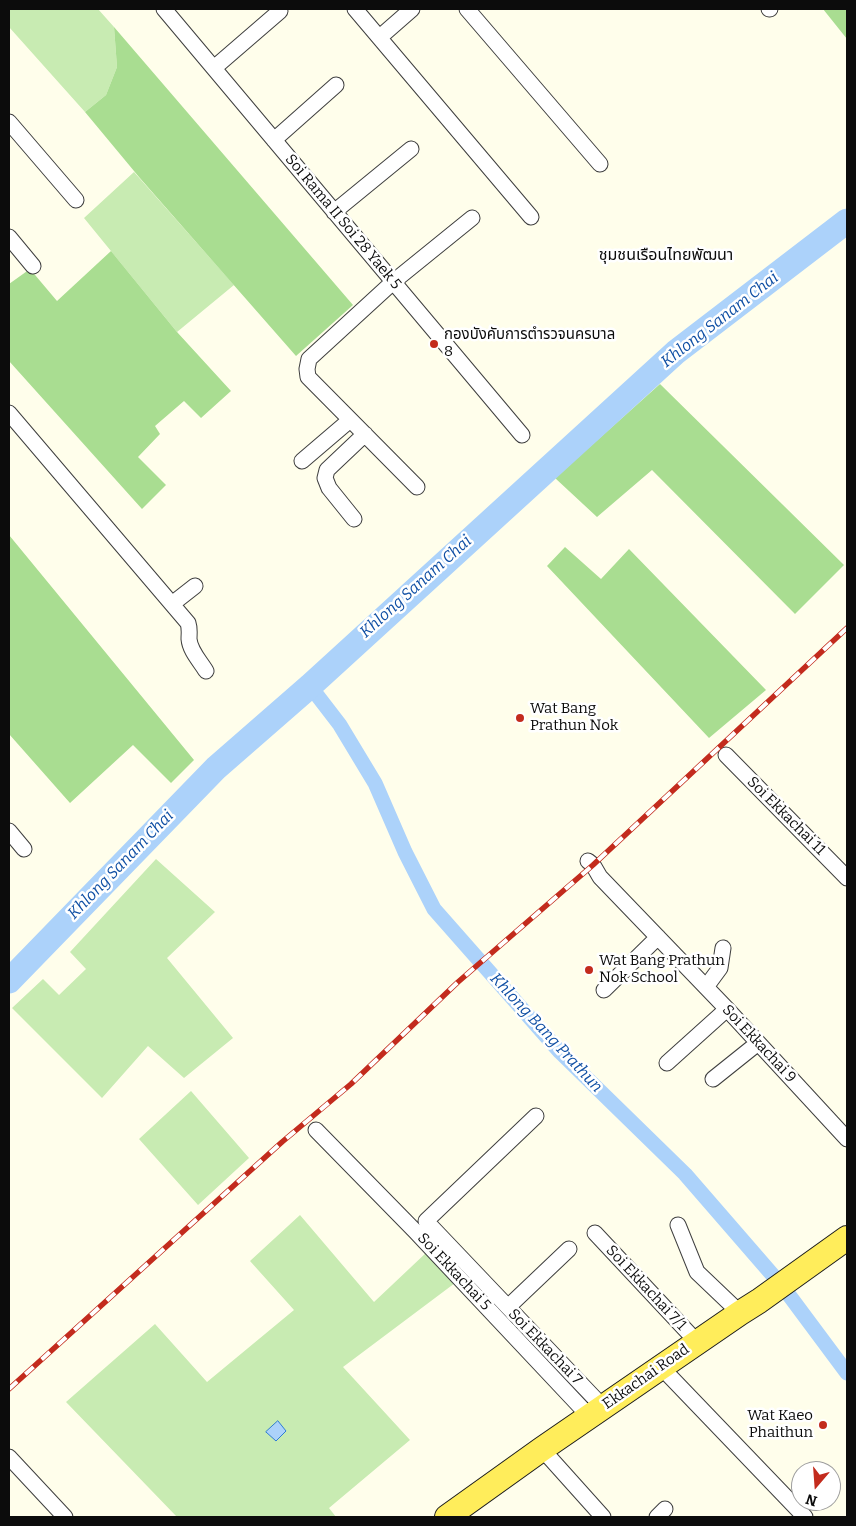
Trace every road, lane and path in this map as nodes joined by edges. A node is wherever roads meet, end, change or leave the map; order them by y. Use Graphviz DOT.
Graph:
graph roads {
  1 [pos="164,9"];
  2 [pos="355,9"];
  3 [pos="412,9"];
  4 [pos="467,9"];
  5 [pos="280,11"];
  6 [pos="380,37"];
  7 [pos="214,68"];
  8 [pos="336,85"];
  9 [pos="9,122"];
  10 [pos="274,140"];
  11 [pos="410,148"];
  12 [pos="600,164"];
  13 [pos="76,200"];
  14 [pos="334,212"];
  15 [pos="531,217"];
  16 [pos="472,218"];
  17 [pos="9,237"];
  18 [pos="32,266"];
  19 [pos="393,282"];
  20 [pos="9,413"];
  21 [pos="350,420"];
  22 [pos="365,434"];
  23 [pos="522,435"];
  24 [pos="302,461"];
  25 [pos="417,487"];
  26 [pos="354,519"];
  27 [pos="195,586"];
  28 [pos="172,604"];
  29 [pos="206,671"];
  30 [pos="726,755"];
  31 [pos="9,831"];
  32 [pos="24,849"];
  33 [pos="588,861"];
  34 [pos="847,878"];
  35 [pos="658,937"];
  36 [pos="723,948"];
  37 [pos="706,987"];
  38 [pos="604,990"];
  39 [pos="727,1009"];
  40 [pos="758,1042"];
  41 [pos="667,1063"];
  42 [pos="713,1079"];
  43 [pos="536,1116"];
  44 [pos="316,1130"];
  45 [pos="847,1139"];
  46 [pos="678,1225"];
  47 [pos="595,1233"];
  48 [pos="847,1238"];
  49 [pos="568,1249"];
  50 [pos="508,1307"];
  51 [pos="749,1307"];
  52 [pos="697,1342"];
  53 [pos="661,1367"];
  54 [pos="596,1412"];
  55 [pos="542,1449"];
  56 [pos="9,1457"];
  57 [pos="65,1517"];
  58 [pos="447,1517"];
  59 [pos="603,1517"];
  60 [pos="806,1517"];
  1 -- 7 [label="street, Soi Rama II Soi 28 Yaek 5"];
  2 -- 6 [label="street"];
  3 -- 6 [label="street"];
  4 -- 12 [label="street"];
  5 -- 7 [label="street"];
  6 -- 15 [label="street"];
  7 -- 10 [label="street, Soi Rama II Soi 28 Yaek 5"];
  8 -- 10 [label="street"];
  9 -- 13 [label="street"];
  10 -- 14 [label="street, Soi Rama II Soi 28 Yaek 5"];
  11 -- 14 [label="street"];
  14 -- 19 [label="street, Soi Rama II Soi 28 Yaek 5"];
  16 -- 19 [label="street"];
  17 -- 18 [label="street"];
  19 -- 21 [label="street"];
  19 -- 23 [label="street, Soi Rama II Soi 28 Yaek 5"];
  20 -- 28 [label="street"];
  21 -- 22 [label="street"];
  21 -- 24 [label="street"];
  22 -- 25 [label="street"];
  22 -- 26 [label="street"];
  27 -- 28 [label="street"];
  28 -- 29 [label="street"];
  30 -- 34 [label="street, Soi Ekkachai 11"];
  31 -- 32 [label="street"];
  33 -- 35 [label="street, Soi Ekkachai 9"];
  35 -- 37 [label="street, Soi Ekkachai 9"];
  35 -- 38 [label="street"];
  36 -- 37 [label="street"];
  37 -- 39 [label="street, Soi Ekkachai 9"];
  39 -- 40 [label="street, Soi Ekkachai 9"];
  39 -- 41 [label="street"];
  40 -- 42 [label="street"];
  40 -- 45 [label="street, Soi Ekkachai 9"];
  43 -- 50 [label="street, Soi Ekkachai 7"];
  44 -- 54 [label="street, Soi Ekkachai 5"];
  46 -- 51 [label="street"];
  47 -- 52 [label="street, Soi Ekkachai 7/1"];
  48 -- 51 [label="main road, Ekkachai Road"];
  49 -- 50 [label="street"];
  50 -- 54 [label="street, Soi Ekkachai 7"];
  51 -- 52 [label="main road, Ekkachai Road"];
  52 -- 53 [label="main road, Ekkachai Road"];
  53 -- 54 [label="main road, Ekkachai Road"];
  53 -- 60 [label="street"];
  54 -- 55 [label="main road, Ekkachai Road"];
  55 -- 58 [label="main road, Ekkachai Road"];
  55 -- 59 [label="street"];
  56 -- 57 [label="street"];
}
